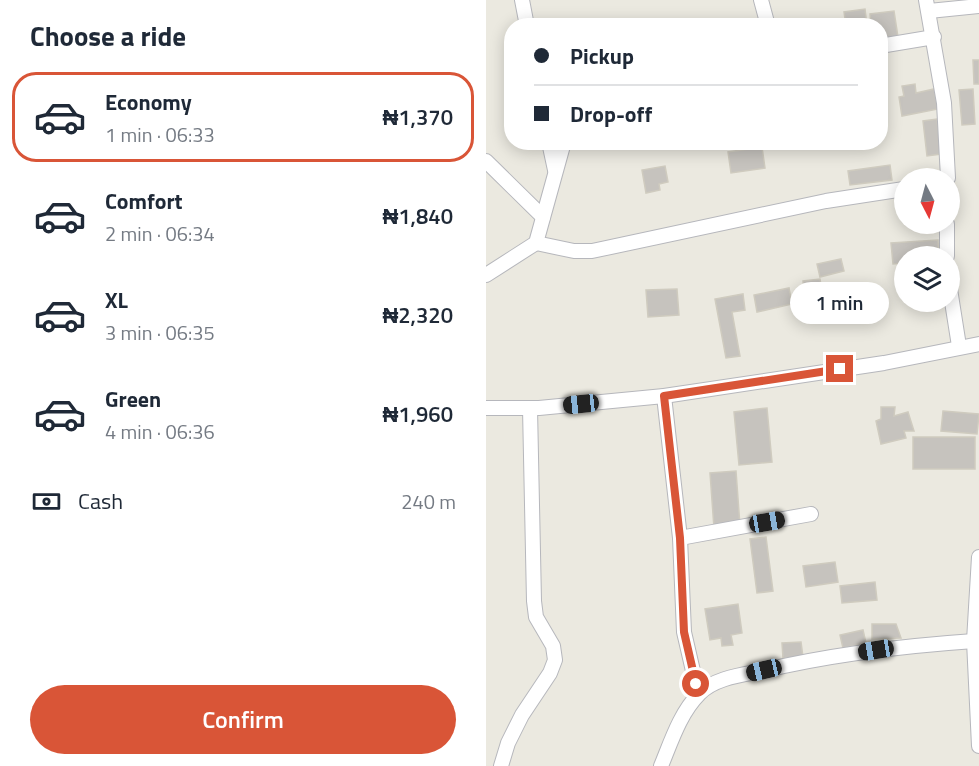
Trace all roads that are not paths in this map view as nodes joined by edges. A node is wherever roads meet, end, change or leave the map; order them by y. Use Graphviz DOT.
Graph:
graph roads {
  1 [pos="522,0"];
  2 [pos="761,0"];
  3 [pos="928,6"];
  4 [pos="979,6"];
  5 [pos="525,18"];
  6 [pos="766,18"];
  7 [pos="934,37"];
  8 [pos="888,45"];
  9 [pos="551,150"];
  10 [pos="562,150"];
  11 [pos="486,160"];
  12 [pos="947,168"];
  13 [pos="555,172"];
  14 [pos="894,191"];
  15 [pos="543,217"];
  16 [pos="536,243"];
  17 [pos="486,275"];
  18 [pos="954,312"];
  19 [pos="979,344"];
  20 [pos="959,346"];
  21 [pos="664,396"];
  22 [pos="486,408"];
  23 [pos="530,408"];
  24 [pos="811,514"];
  25 [pos="680,538"];
  26 [pos="979,557"];
  27 [pos="974,641"];
  28 [pos="700,692"];
  29 [pos="979,746"];
  30 [pos="501,766"];
  31 [pos="661,766"];
  1 -- 5 [label="street"];
  2 -- 6 [label="street"];
  3 -- 4 [label="street"];
  3 -- 7 [label="street"];
  7 -- 8 [label="street"];
  7 -- 12 [label="street"];
  9 -- 13 [label="street"];
  10 -- 13 [label="street"];
  11 -- 15 [label="street"];
  13 -- 15 [label="street"];
  14 -- 16 [label="street"];
  15 -- 16 [label="street"];
  16 -- 17 [label="street"];
  18 -- 20 [label="street"];
  19 -- 20 [label="street"];
  20 -- 21 [label="street"];
  21 -- 23 [label="street"];
  21 -- 25 [label="street"];
  22 -- 23 [label="street"];
  23 -- 30 [label="street"];
  24 -- 25 [label="street"];
  25 -- 28 [label="street"];
  26 -- 27 [label="street"];
  27 -- 28 [label="street"];
  27 -- 29 [label="street"];
  28 -- 31 [label="street"];
}
